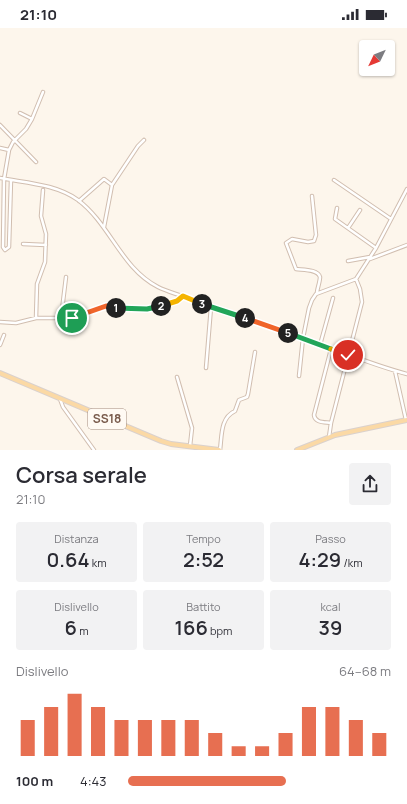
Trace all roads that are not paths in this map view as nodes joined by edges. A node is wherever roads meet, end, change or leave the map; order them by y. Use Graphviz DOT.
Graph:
graph roads {
  1 [pos="43,92"];
  2 [pos="20,113"];
  3 [pos="32,119"];
  4 [pos="0,125"];
  5 [pos="15,140"];
  6 [pos="144,140"];
  7 [pos="0,148"];
  8 [pos="9,150"];
  9 [pos="36,162"];
  10 [pos="0,178"];
  11 [pos="4,179"];
  12 [pos="11,180"];
  13 [pos="334,180"];
  14 [pos="112,185"];
  15 [pos="407,189"];
  16 [pos="43,190"];
  17 [pos="312,196"];
  18 [pos="79,201"];
  19 [pos="336,208"];
  20 [pos="360,210"];
  21 [pos="391,220"];
  22 [pos="103,227"];
  23 [pos="348,228"];
  24 [pos="23,244"];
  25 [pos="46,245"];
  26 [pos="407,245"];
  27 [pos="376,248"];
  28 [pos="370,258"];
  29 [pos="348,261"];
  30 [pos="66,277"];
  31 [pos="356,279"];
  32 [pos="316,294"];
  33 [pos="183,296"];
  34 [pos="333,298"];
  35 [pos="211,307"];
  36 [pos="36,318"];
  37 [pos="61,318"];
  38 [pos="0,322"];
  39 [pos="4,335"];
  40 [pos="303,338"];
  41 [pos="320,344"];
  42 [pos="0,345"];
  43 [pos="331,349"];
  44 [pos="255,352"];
  45 [pos="348,355"];
  46 [pos="206,368"];
  47 [pos="395,371"];
  48 [pos="0,373"];
  49 [pos="407,374"];
  50 [pos="299,376"];
  51 [pos="177,377"];
  52 [pos="59,398"];
  53 [pos="406,420"];
  54 [pos="331,423"];
  55 [pos="329,437"];
  56 [pos="190,447"];
  57 [pos="94,450"];
  58 [pos="219,450"];
  59 [pos="298,450"];
  1 -- 3 [label="street"];
  2 -- 3 [label="street"];
  3 -- 5 [label="street"];
  4 -- 5 [label="street"];
  5 -- 8 [label="street"];
  5 -- 9 [label="street"];
  6 -- 14 [label="street"];
  7 -- 8 [label="street"];
  8 -- 11 [label="street"];
  10 -- 11 [label="street"];
  11 -- 12 [label="street"];
  11 -- 12 [label="street"];
  12 -- 18 [label="street"];
  13 -- 21 [label="street"];
  14 -- 18 [label="street"];
  14 -- 22 [label="street"];
  15 -- 21 [label="street"];
  16 -- 25 [label="street"];
  17 -- 32 [label="street"];
  18 -- 22 [label="street"];
  19 -- 23 [label="street"];
  20 -- 23 [label="street"];
  21 -- 27 [label="street"];
  22 -- 33 [label="street"];
  23 -- 27 [label="street"];
  24 -- 25 [label="street"];
  25 -- 36 [label="street"];
  26 -- 28 [label="street"];
  27 -- 28 [label="street"];
  28 -- 29 [label="street"];
  28 -- 31 [label="street"];
  30 -- 37 [label="street"];
  31 -- 32 [label="street"];
  31 -- 45 [label="street"];
  32 -- 40 [label="street"];
  33 -- 35 [label="street"];
  33 -- 37 [label="street"];
  34 -- 41 [label="street"];
  35 -- 40 [label="street"];
  35 -- 46 [label="street"];
  36 -- 37 [label="street"];
  36 -- 38 [label="street"];
  39 -- 42 [label="street"];
  40 -- 41 [label="street"];
  40 -- 50 [label="street"];
  41 -- 43 [label="street"];
  43 -- 45 [label="street"];
  43 -- 54 [label="street"];
  44 -- 58 [label="street"];
  45 -- 47 [label="street"];
  45 -- 54 [label="street"];
  47 -- 49 [label="street"];
  47 -- 53 [label="street"];
  48 -- 52 [label="main road, SS18"];
  51 -- 56 [label="street"];
  52 -- 56 [label="main road, SS18"];
  52 -- 57 [label="street"];
  53 -- 55 [label="main road"];
  54 -- 55 [label="street"];
  55 -- 59 [label="main road"];
  56 -- 58 [label="main road, SS18"];
}
